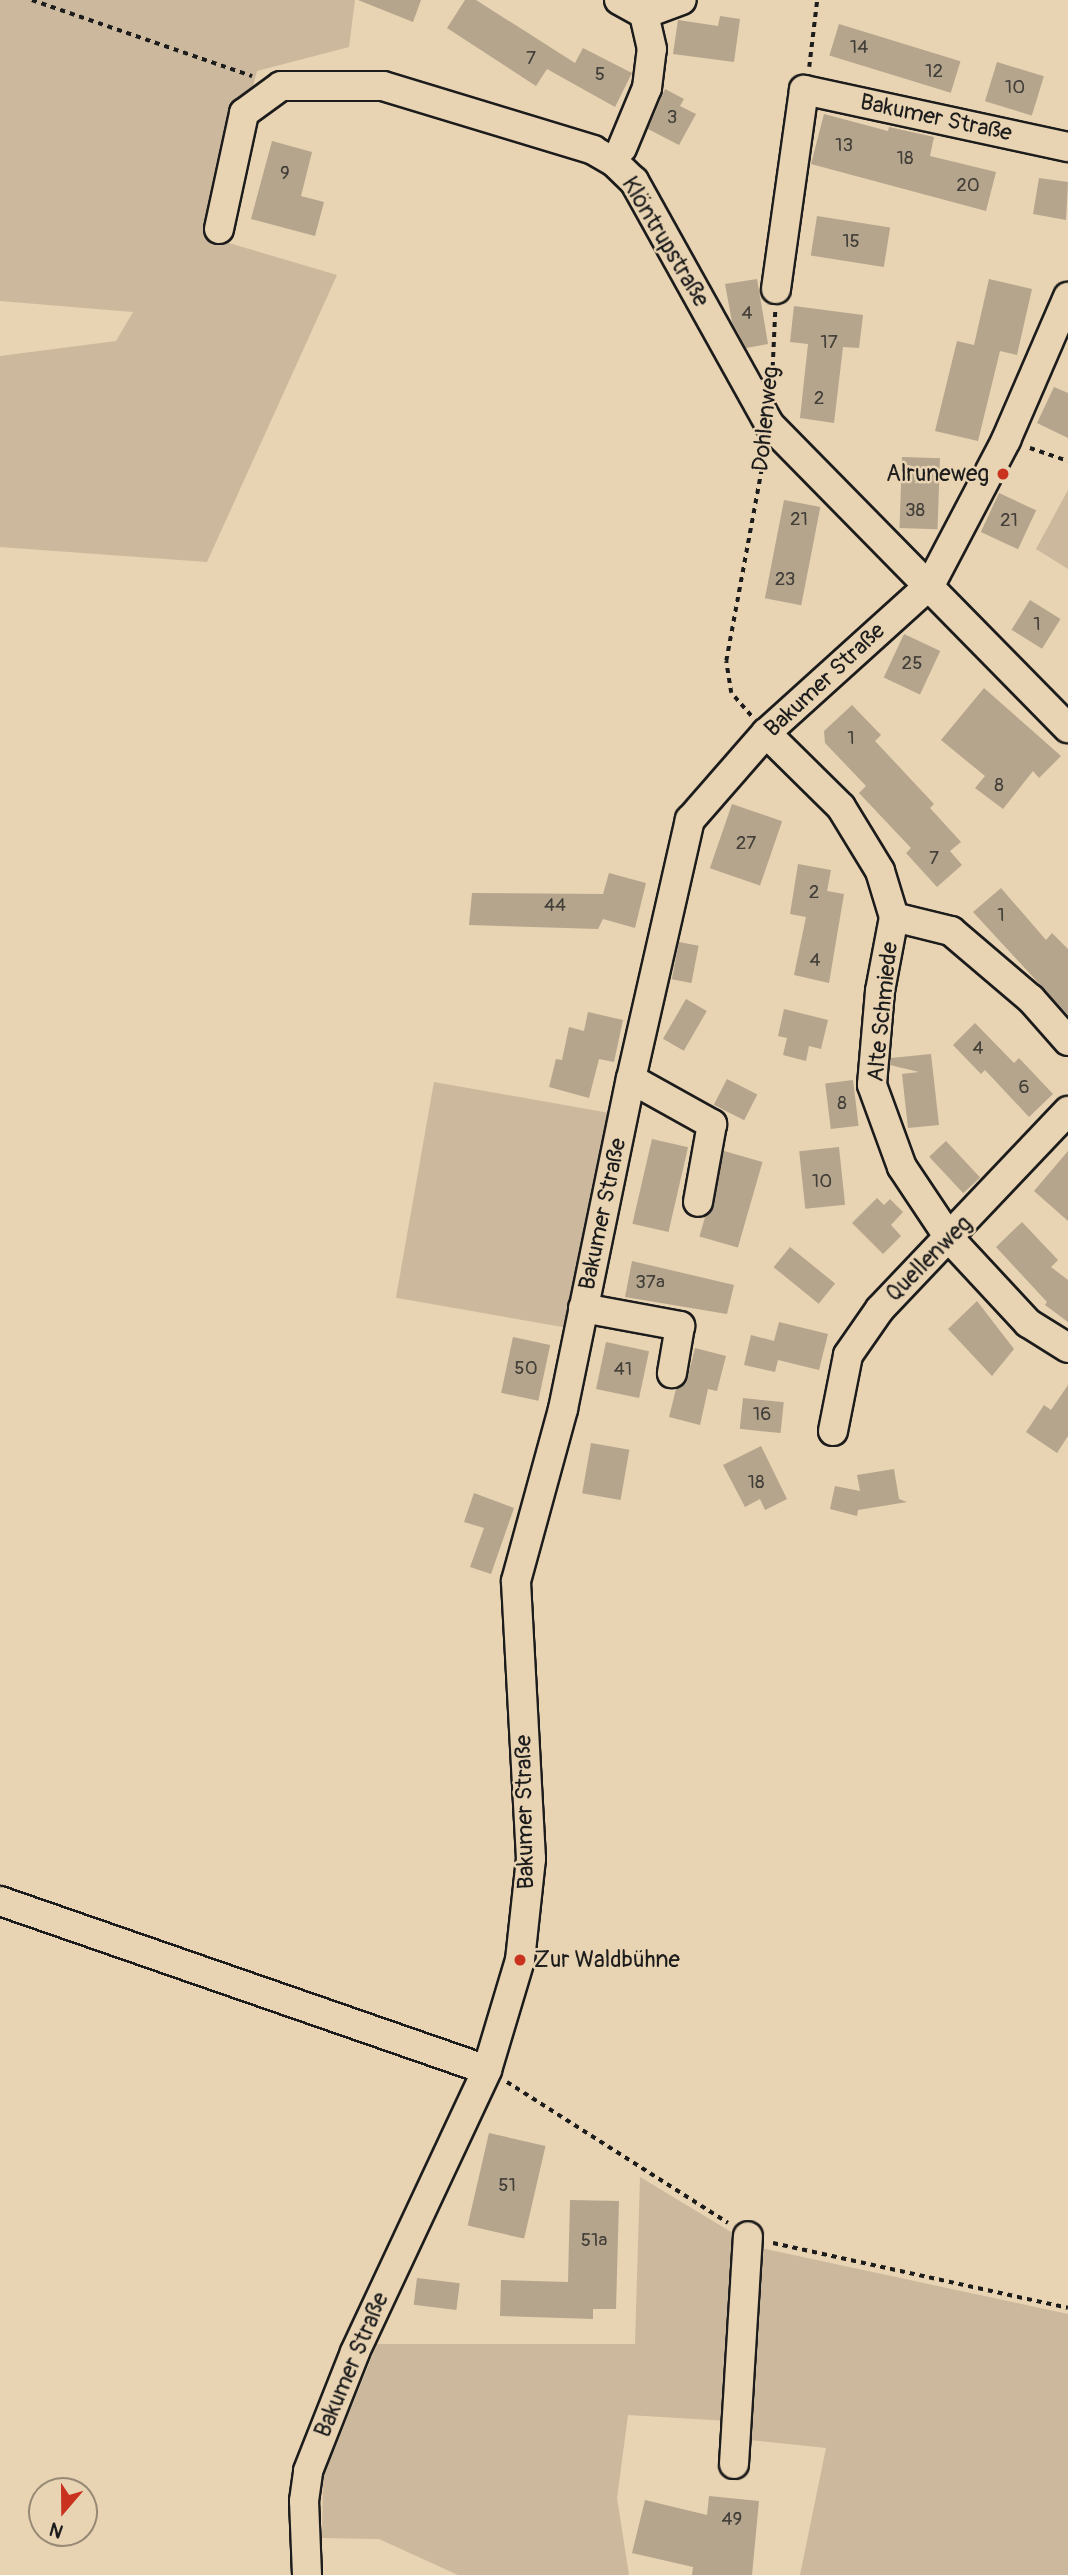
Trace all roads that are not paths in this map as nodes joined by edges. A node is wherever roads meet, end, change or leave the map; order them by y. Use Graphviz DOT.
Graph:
graph roads {
  1 [pos="619,0"];
  2 [pos="682,0"];
  3 [pos="644,14"];
  4 [pos="1068,147"];
  5 [pos="622,148"];
  6 [pos="219,229"];
  7 [pos="776,289"];
  8 [pos="1068,297"];
  9 [pos="930,585"];
  10 [pos="1068,728"];
  11 [pos="766,733"];
  12 [pos="894,916"];
  13 [pos="1068,1041"];
  14 [pos="631,1079"];
  15 [pos="1068,1111"];
  16 [pos="698,1202"];
  17 [pos="950,1239"];
  18 [pos="583,1308"];
  19 [pos="1068,1348"];
  20 [pos="672,1373"];
  21 [pos="833,1431"];
  22 [pos="0,1900"];
  23 [pos="487,2070"];
  24 [pos="748,2236"];
  25 [pos="734,2464"];
  26 [pos="307,2575"];
  1 -- 3 [label="street"];
  2 -- 3 [label="street"];
  3 -- 5 [label="street"];
  4 -- 7 [label="street, Bakumer Straße"];
  6 -- 9 [label="street, Klöntrupstraße"];
  8 -- 9 [label="street, Bakumer Straße"];
  9 -- 10 [label="street"];
  9 -- 11 [label="street, Bakumer Straße"];
  11 -- 12 [label="street, Alte Schmiede"];
  11 -- 14 [label="street, Bakumer Straße"];
  12 -- 13 [label="street"];
  12 -- 17 [label="street, Alte Schmiede"];
  14 -- 16 [label="street"];
  14 -- 18 [label="street, Bakumer Straße"];
  15 -- 17 [label="street, Quellenweg"];
  17 -- 19 [label="street, Alte Schmiede"];
  17 -- 21 [label="street, Quellenweg"];
  18 -- 20 [label="street, Bakumer Straße"];
  18 -- 23 [label="street, Bakumer Straße"];
  22 -- 23 [label="street"];
  23 -- 26 [label="street, Bakumer Straße"];
  24 -- 25 [label="street"];
}
